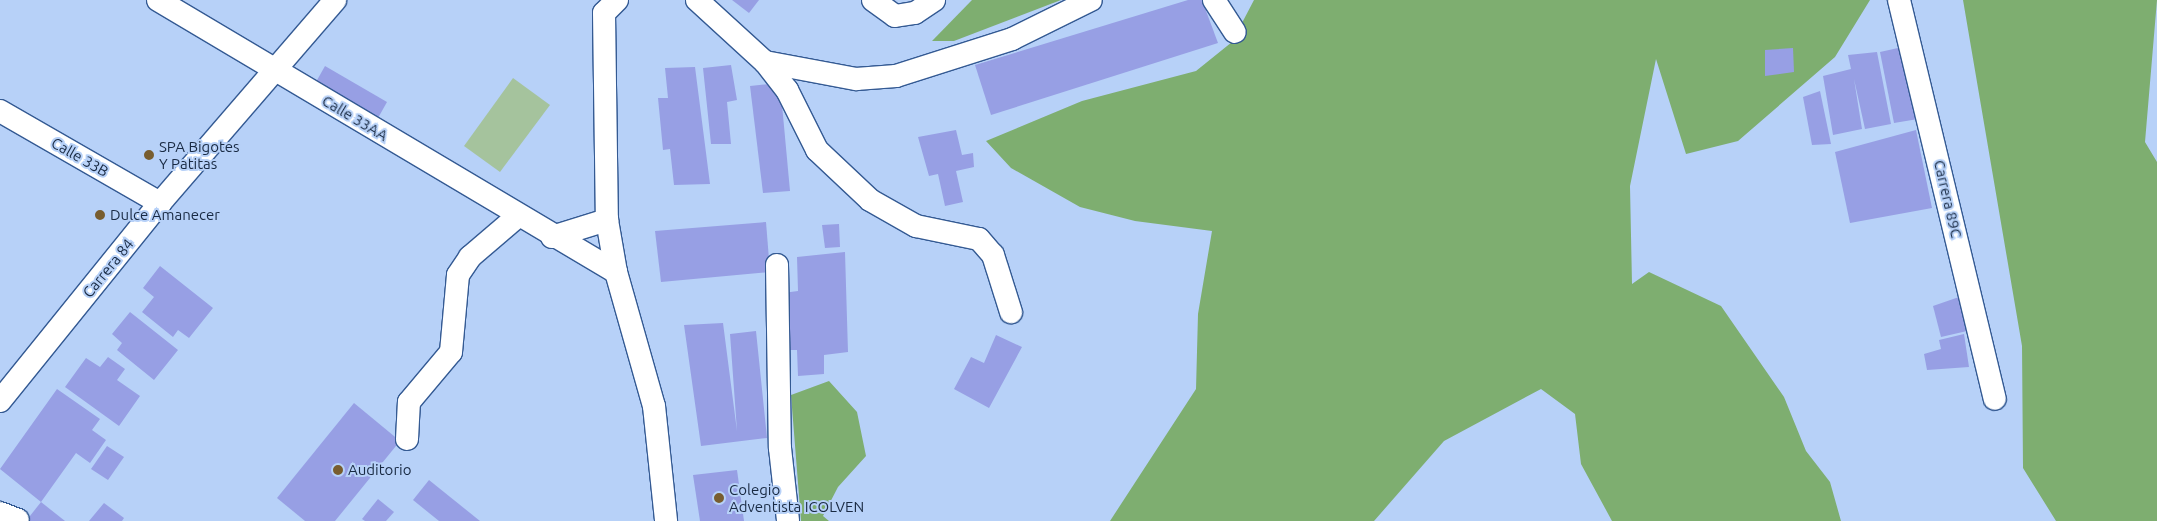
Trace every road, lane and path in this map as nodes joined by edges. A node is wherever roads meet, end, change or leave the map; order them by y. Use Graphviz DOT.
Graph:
graph roads {
  1 [pos="158,0"];
  2 [pos="335,0"];
  3 [pos="698,0"];
  4 [pos="873,0"];
  5 [pos="934,0"];
  6 [pos="1091,0"];
  7 [pos="1214,0"];
  8 [pos="1899,0"];
  9 [pos="606,4"];
  10 [pos="1236,32"];
  11 [pos="765,62"];
  12 [pos="276,70"];
  13 [pos="0,112"];
  14 [pos="160,203"];
  15 [pos="518,216"];
  16 [pos="607,220"];
  17 [pos="552,237"];
  18 [pos="777,265"];
  19 [pos="616,272"];
  20 [pos="1011,312"];
  21 [pos="1995,399"];
  22 [pos="0,401"];
  23 [pos="407,439"];
  24 [pos="0,514"];
  25 [pos="18,520"];
  26 [pos="666,521"];
  27 [pos="788,521"];
  1 -- 12 [label="street, Calle 33AA"];
  2 -- 12 [label="street, Carrera 84"];
  3 -- 11 [label="street"];
  4 -- 5 [label="street"];
  6 -- 11 [label="street"];
  7 -- 10 [label="street"];
  8 -- 21 [label="street, Carrera 89C"];
  9 -- 16 [label="street"];
  11 -- 20 [label="street"];
  12 -- 14 [label="street, Carrera 84"];
  12 -- 15 [label="street, Calle 33AA"];
  13 -- 14 [label="street, Calle 33B"];
  14 -- 22 [label="street, Carrera 84"];
  15 -- 17 [label="street, Calle 33AA"];
  15 -- 23 [label="street"];
  16 -- 17 [label="street"];
  16 -- 19 [label="street"];
  17 -- 19 [label="street, Calle 33AA"];
  18 -- 27 [label="street"];
  19 -- 26 [label="street"];
  24 -- 25 [label="street"];
}
